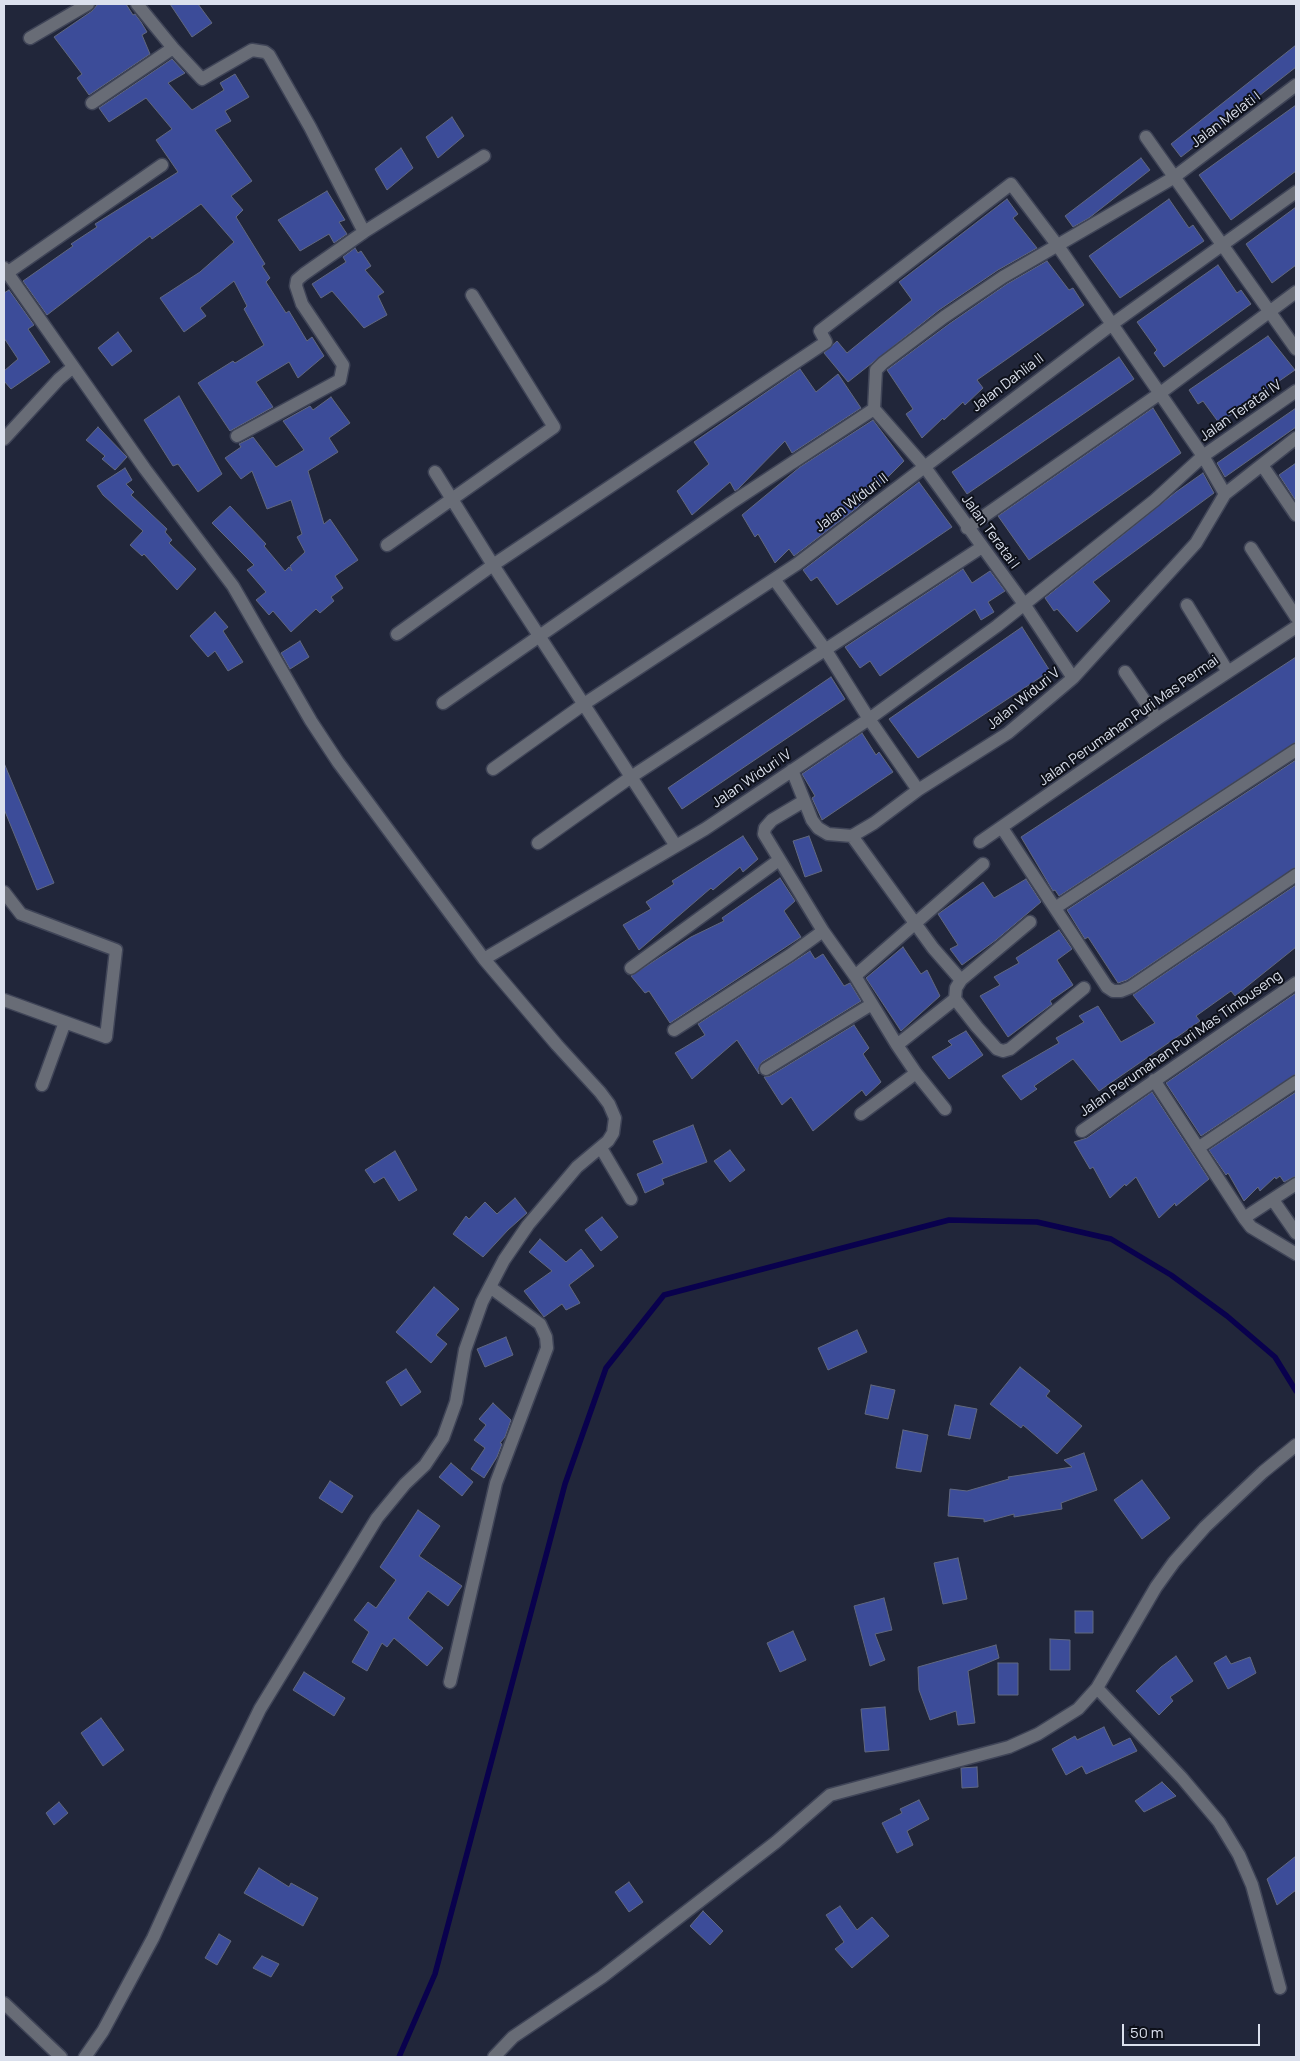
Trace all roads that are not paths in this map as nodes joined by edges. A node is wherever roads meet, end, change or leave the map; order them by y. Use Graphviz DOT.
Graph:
graph roads {
  1 [pos="88,4"];
  2 [pos="137,4"];
  3 [pos="30,38"];
  4 [pos="173,48"];
  5 [pos="1296,85"];
  6 [pos="92,103"];
  7 [pos="1146,137"];
  8 [pos="484,156"];
  9 [pos="162,165"];
  10 [pos="1173,178"];
  11 [pos="1296,192"];
  12 [pos="364,232"];
  13 [pos="1223,245"];
  14 [pos="1058,246"];
  15 [pos="6,271"];
  16 [pos="1296,292"];
  17 [pos="472,295"];
  18 [pos="1268,312"];
  19 [pos="1111,325"];
  20 [pos="1296,349"];
  21 [pos="72,368"];
  22 [pos="1296,391"];
  23 [pos="1159,394"];
  24 [pos="874,409"];
  25 [pos="237,436"];
  26 [pos="1296,438"];
  27 [pos="4,439"];
  28 [pos="1202,456"];
  29 [pos="1262,464"];
  30 [pos="924,466"];
  31 [pos="435,472"];
  32 [pos="1225,494"];
  33 [pos="453,500"];
  34 [pos="1296,515"];
  35 [pos="968,528"];
  36 [pos="387,545"];
  37 [pos="982,547"];
  38 [pos="1251,548"];
  39 [pos="493,564"];
  40 [pos="774,579"];
  41 [pos="1024,604"];
  42 [pos="1187,605"];
  43 [pos="1296,616"];
  44 [pos="1296,627"];
  45 [pos="397,634"];
  46 [pos="540,637"];
  47 [pos="825,649"];
  48 [pos="1125,672"];
  49 [pos="1228,672"];
  50 [pos="1073,678"];
  51 [pos="443,703"];
  52 [pos="584,704"];
  53 [pos="869,719"];
  54 [pos="1157,719"];
  55 [pos="1296,750"];
  56 [pos="494,769"];
  57 [pos="792,770"];
  58 [pos="631,777"];
  59 [pos="918,790"];
  60 [pos="804,801"];
  61 [pos="1002,828"];
  62 [pos="852,836"];
  63 [pos="980,842"];
  64 [pos="538,843"];
  65 [pos="676,846"];
  66 [pos="779,860"];
  67 [pos="983,864"];
  68 [pos="1296,875"];
  69 [pos="4,892"];
  70 [pos="1055,908"];
  71 [pos="914,922"];
  72 [pos="1030,922"];
  73 [pos="822,931"];
  74 [pos="484,959"];
  75 [pos="631,968"];
  76 [pos="855,976"];
  77 [pos="961,980"];
  78 [pos="1296,983"];
  79 [pos="1084,988"];
  80 [pos="955,999"];
  81 [pos="4,1000"];
  82 [pos="872,1004"];
  83 [pos="65,1022"];
  84 [pos="674,1030"];
  85 [pos="897,1045"];
  86 [pos="766,1069"];
  87 [pos="916,1073"];
  88 [pos="1154,1080"];
  89 [pos="1296,1082"];
  90 [pos="42,1085"];
  91 [pos="944,1109"];
  92 [pos="861,1114"];
  93 [pos="1082,1131"];
  94 [pos="601,1148"];
  95 [pos="1198,1148"];
  96 [pos="1296,1184"];
  97 [pos="631,1199"];
  98 [pos="1273,1200"];
  99 [pos="1244,1218"];
  100 [pos="1296,1233"];
  101 [pos="1296,1254"];
  102 [pos="490,1287"];
  103 [pos="1296,1445"];
  104 [pos="450,1682"];
  105 [pos="1098,1688"];
  106 [pos="1280,1988"];
  107 [pos="4,2003"];
  108 [pos="61,2057"];
  109 [pos="85,2057"];
  110 [pos="494,2057"];
  1 -- 3 [label="street"];
  2 -- 4 [label="street"];
  4 -- 6 [label="street"];
  4 -- 12 [label="street"];
  5 -- 10 [label="street, Jalan Melati I"];
  7 -- 10 [label="street"];
  8 -- 12 [label="street"];
  9 -- 15 [label="street"];
  10 -- 13 [label="street"];
  10 -- 14 [label="street"];
  11 -- 13 [label="street, Jalan Dahlia II"];
  12 -- 25 [label="street"];
  13 -- 18 [label="street"];
  13 -- 19 [label="street, Jalan Dahlia II"];
  14 -- 19 [label="street"];
  14 -- 24 [label="street"];
  14 -- 39 [label="street"];
  15 -- 21 [label="street"];
  16 -- 18 [label="street"];
  17 -- 33 [label="street"];
  18 -- 20 [label="street"];
  18 -- 23 [label="street"];
  19 -- 23 [label="street"];
  19 -- 30 [label="street, Jalan Dahlia II"];
  21 -- 27 [label="street"];
  21 -- 74 [label="street"];
  22 -- 28 [label="street, Jalan Teratai IV"];
  23 -- 28 [label="street"];
  23 -- 35 [label="street"];
  24 -- 30 [label="street, Jalan Teratai I"];
  24 -- 46 [label="street"];
  26 -- 29 [label="street"];
  28 -- 32 [label="street"];
  28 -- 41 [label="street, Jalan Teratai IV"];
  29 -- 32 [label="street"];
  29 -- 34 [label="street"];
  30 -- 35 [label="street, Jalan Teratai I"];
  30 -- 40 [label="street, Jalan Widuri II"];
  31 -- 33 [label="street"];
  32 -- 50 [label="street, Jalan Widuri V"];
  33 -- 36 [label="street"];
  33 -- 39 [label="street"];
  35 -- 37 [label="street, Jalan Teratai I"];
  37 -- 41 [label="street, Jalan Teratai I"];
  37 -- 47 [label="street"];
  38 -- 43 [label="street"];
  39 -- 45 [label="street"];
  39 -- 46 [label="street"];
  40 -- 47 [label="street"];
  40 -- 52 [label="street, Jalan Widuri II"];
  41 -- 50 [label="street, Jalan Teratai I"];
  41 -- 53 [label="street, Jalan Widuri IV"];
  42 -- 49 [label="street"];
  44 -- 49 [label="street, Jalan Perumahan Puri Mas Permai"];
  46 -- 51 [label="street"];
  46 -- 52 [label="street"];
  47 -- 53 [label="street"];
  47 -- 58 [label="street"];
  48 -- 54 [label="street"];
  49 -- 54 [label="street, Jalan Perumahan Puri Mas Permai"];
  50 -- 59 [label="street, Jalan Widuri V"];
  52 -- 56 [label="street, Jalan Widuri II"];
  52 -- 58 [label="street"];
  53 -- 57 [label="street, Jalan Widuri IV"];
  53 -- 59 [label="street"];
  54 -- 61 [label="street, Jalan Perumahan Puri Mas Permai"];
  55 -- 70 [label="street"];
  57 -- 60 [label="street"];
  57 -- 65 [label="street, Jalan Widuri IV"];
  58 -- 64 [label="street"];
  58 -- 65 [label="street"];
  59 -- 62 [label="street, Jalan Widuri V"];
  60 -- 62 [label="street"];
  60 -- 66 [label="street"];
  61 -- 63 [label="street, Jalan Perumahan Puri Mas Permai"];
  61 -- 70 [label="street"];
  62 -- 71 [label="street"];
  65 -- 74 [label="street, Jalan Widuri IV"];
  66 -- 73 [label="street"];
  66 -- 75 [label="street"];
  67 -- 71 [label="street"];
  68 -- 70 [label="street"];
  69 -- 83 [label="street"];
  71 -- 76 [label="street"];
  71 -- 77 [label="street"];
  72 -- 77 [label="street"];
  73 -- 76 [label="street"];
  73 -- 84 [label="street"];
  74 -- 94 [label="street"];
  76 -- 82 [label="street"];
  77 -- 80 [label="street"];
  78 -- 88 [label="street, Jalan Perumahan Puri Mas Timbuseng"];
  79 -- 80 [label="street"];
  80 -- 85 [label="street"];
  81 -- 83 [label="street"];
  82 -- 85 [label="street"];
  82 -- 86 [label="street"];
  83 -- 90 [label="street"];
  85 -- 87 [label="street"];
  87 -- 91 [label="street"];
  87 -- 92 [label="street"];
  88 -- 93 [label="street, Jalan Perumahan Puri Mas Timbuseng"];
  88 -- 95 [label="street"];
  89 -- 95 [label="street"];
  94 -- 97 [label="street"];
  94 -- 102 [label="street"];
  95 -- 99 [label="street"];
  96 -- 98 [label="street"];
  98 -- 99 [label="street"];
  98 -- 100 [label="street"];
  99 -- 101 [label="street"];
  102 -- 104 [label="street"];
  102 -- 109 [label="street"];
  103 -- 105 [label="street"];
  105 -- 106 [label="street"];
  105 -- 110 [label="street"];
  107 -- 108 [label="street"];
}
